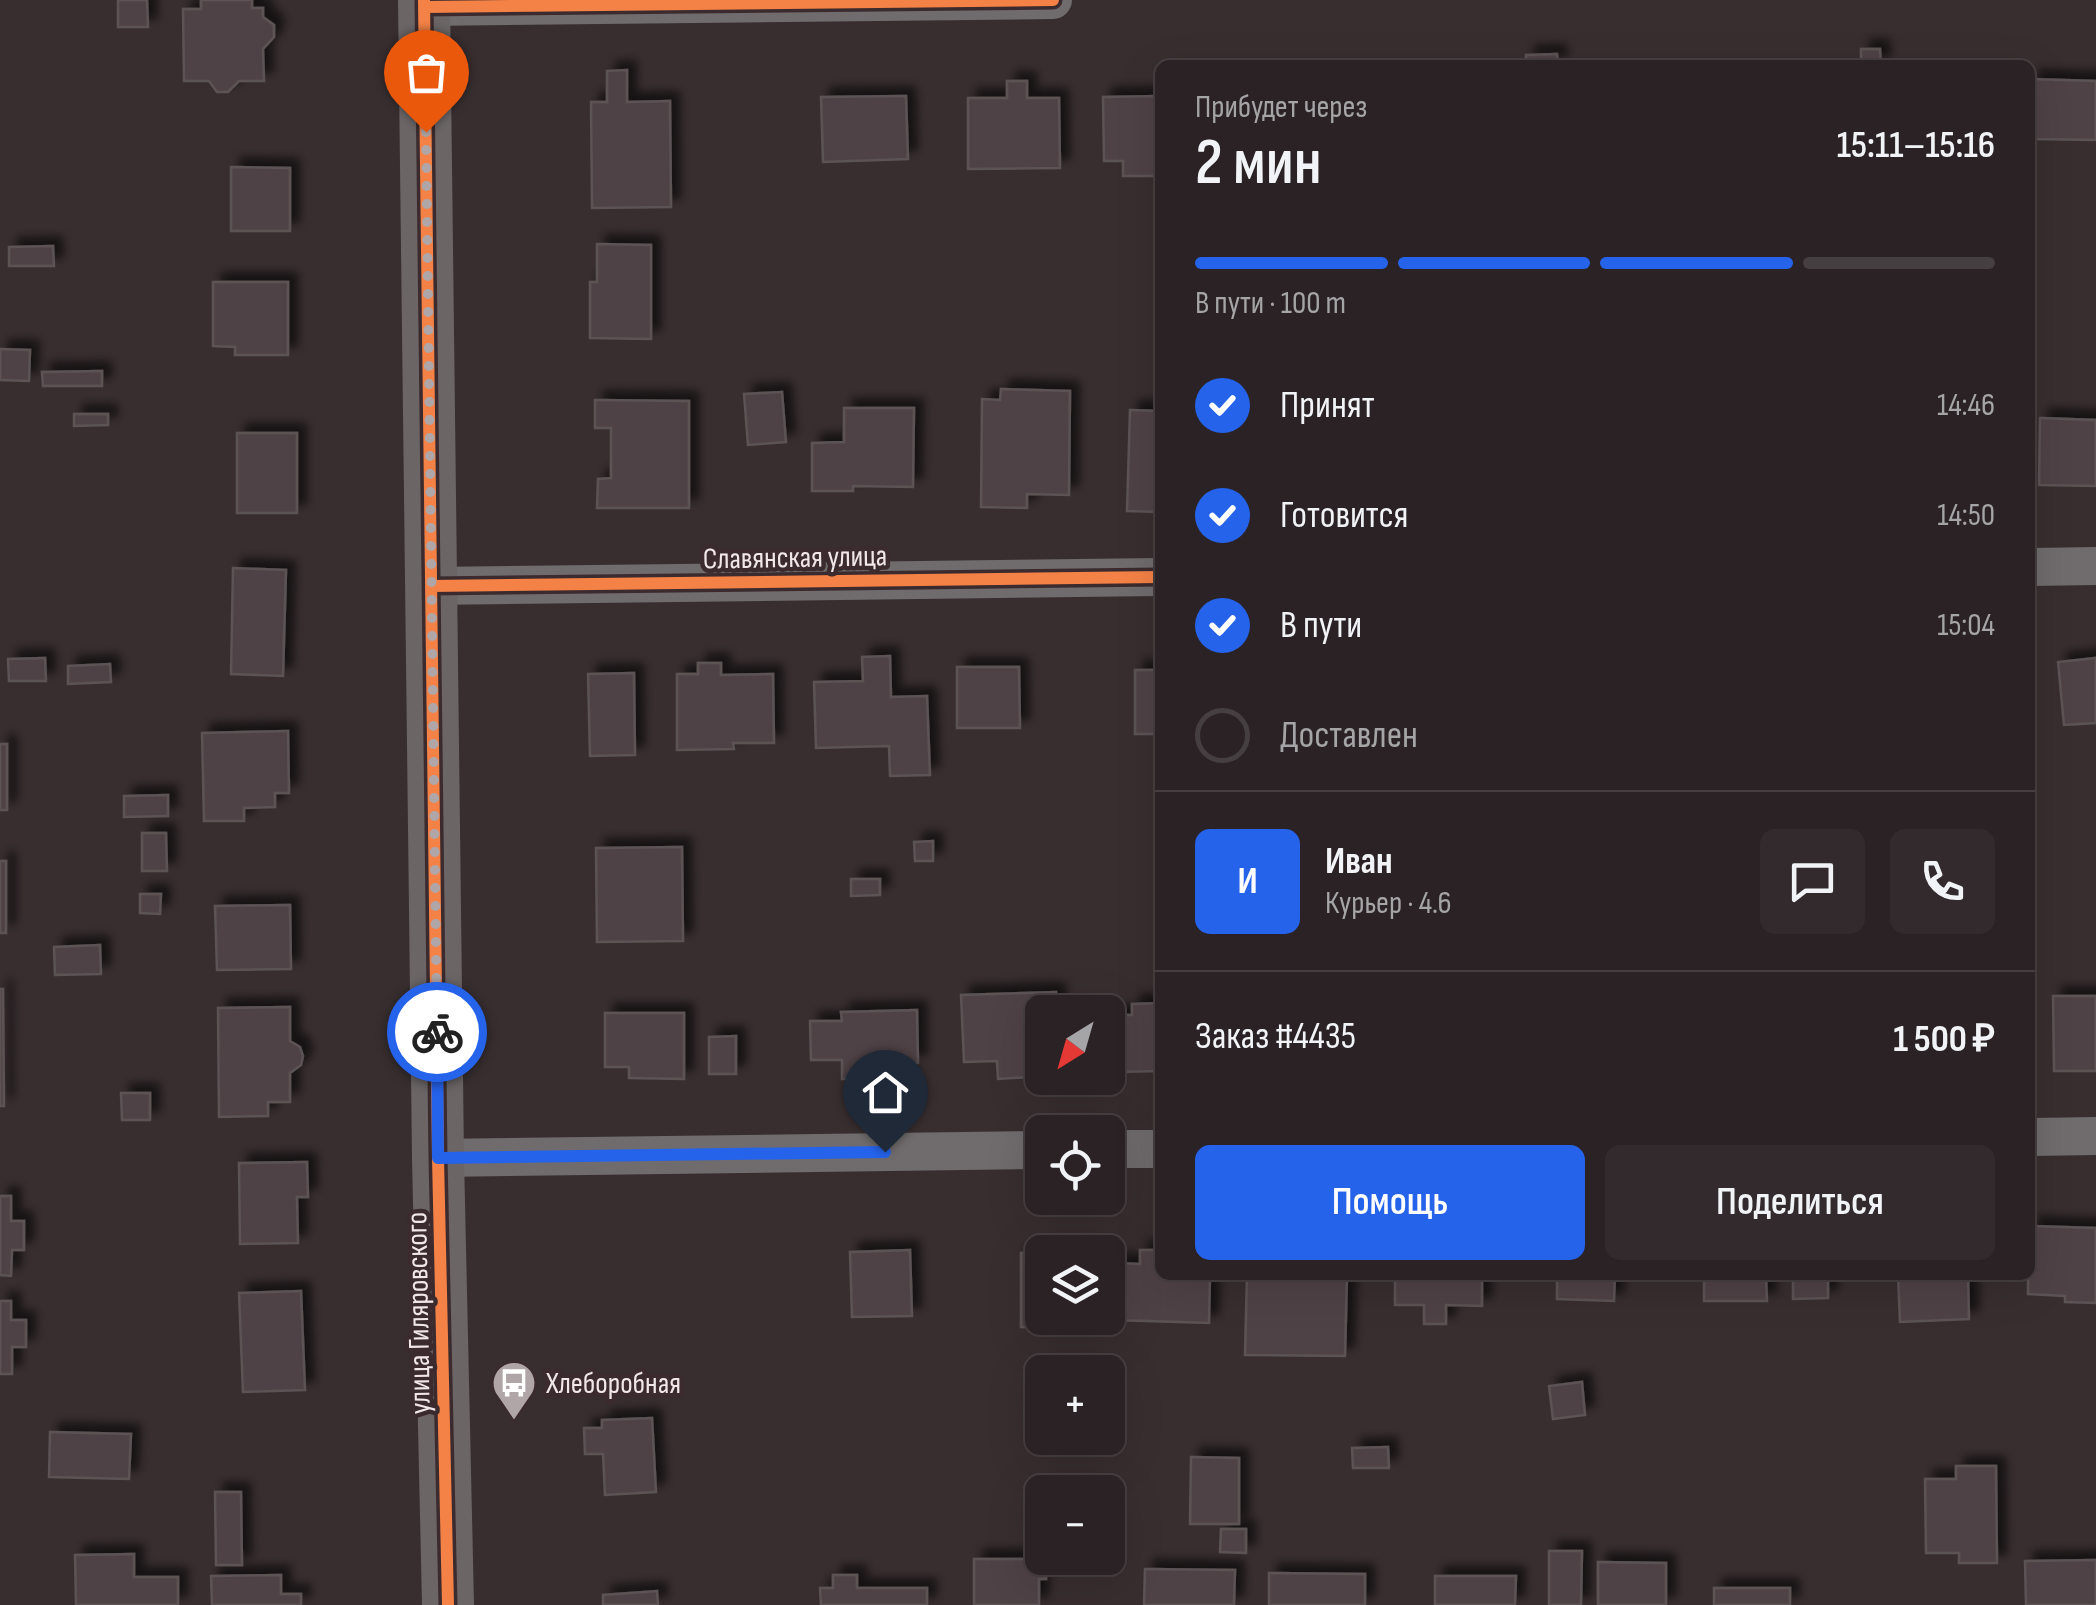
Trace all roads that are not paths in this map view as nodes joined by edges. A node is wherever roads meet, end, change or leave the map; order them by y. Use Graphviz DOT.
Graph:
graph roads {
  1 [pos="1053,0"];
  2 [pos="424,4"];
  3 [pos="2096,566"];
  4 [pos="2035,567"];
  5 [pos="1155,578"];
  6 [pos="431,586"];
  7 [pos="2096,1136"];
  8 [pos="2035,1137"];
  9 [pos="1155,1148"];
  10 [pos="1125,1149"];
  11 [pos="1025,1150"];
  12 [pos="438,1158"];
  13 [pos="448,1605"];
  1 -- 2 [label="street"];
  2 -- 6 [label="street, улица Гиляровского"];
  3 -- 4 [label="street"];
  5 -- 6 [label="street, Славянская улица"];
  6 -- 12 [label="street, улица Гиляровского"];
  7 -- 8 [label="street"];
  9 -- 10 [label="street"];
  11 -- 12 [label="street"];
  12 -- 13 [label="street, улица Гиляровского"];
}
